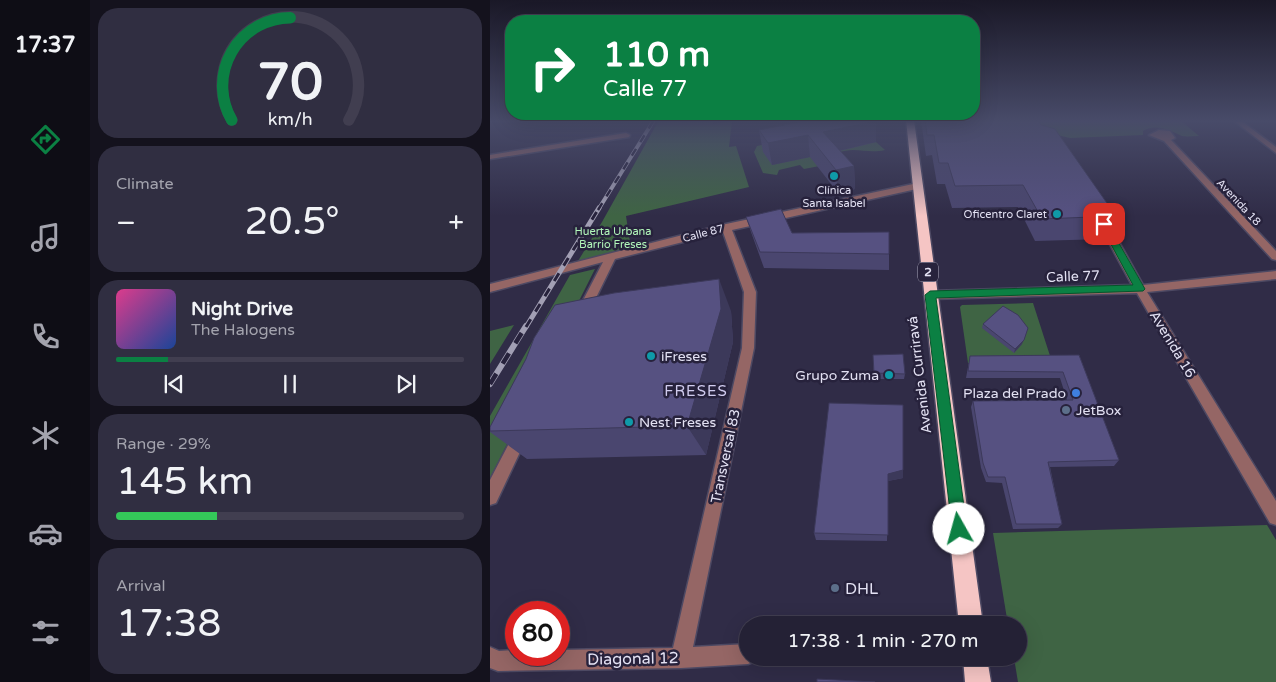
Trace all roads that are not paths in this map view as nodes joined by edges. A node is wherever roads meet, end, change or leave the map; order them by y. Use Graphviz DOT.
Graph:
graph roads {
  1 [pos="522,152"];
  2 [pos="914,152"];
  3 [pos="1178,152"];
  4 [pos="490,157"];
  5 [pos="918,186"];
  6 [pos="1097,211"];
  7 [pos="726,227"];
  8 [pos="611,257"];
  9 [pos="1276,257"];
  10 [pos="1276,275"];
  11 [pos="490,288"];
  12 [pos="1140,289"];
  13 [pos="930,295"];
  14 [pos="575,328"];
  15 [pos="526,426"];
  16 [pos="490,497"];
  17 [pos="1276,518"];
  18 [pos="970,616"];
  19 [pos="739,655"];
  20 [pos="490,657"];
  21 [pos="681,658"];
  22 [pos="976,666"];
  23 [pos="978,682"];
  1 -- 4 [label="street"];
  2 -- 5 [label="highway, Avenida Curriravá / 2"];
  3 -- 9 [label="street, Avenida 18"];
  5 -- 7 [label="street, Calle 87"];
  5 -- 13 [label="highway, Avenida Curriravá / 2"];
  6 -- 12 [label="street, Avenida 16"];
  7 -- 8 [label="street, Calle 87"];
  7 -- 21 [label="street, Transversal 83"];
  8 -- 11 [label="street, Calle 87"];
  8 -- 14 [label="street"];
  10 -- 12 [label="street, Calle 77"];
  12 -- 13 [label="street, Calle 77"];
  12 -- 17 [label="street, Avenida 16"];
  13 -- 18 [label="highway, Avenida Curriravá / 2"];
  15 -- 16 [label="street"];
  19 -- 21 [label="street, Diagonal 12"];
  20 -- 21 [label="street, Diagonal 12"];
  22 -- 23 [label="highway"];
}
